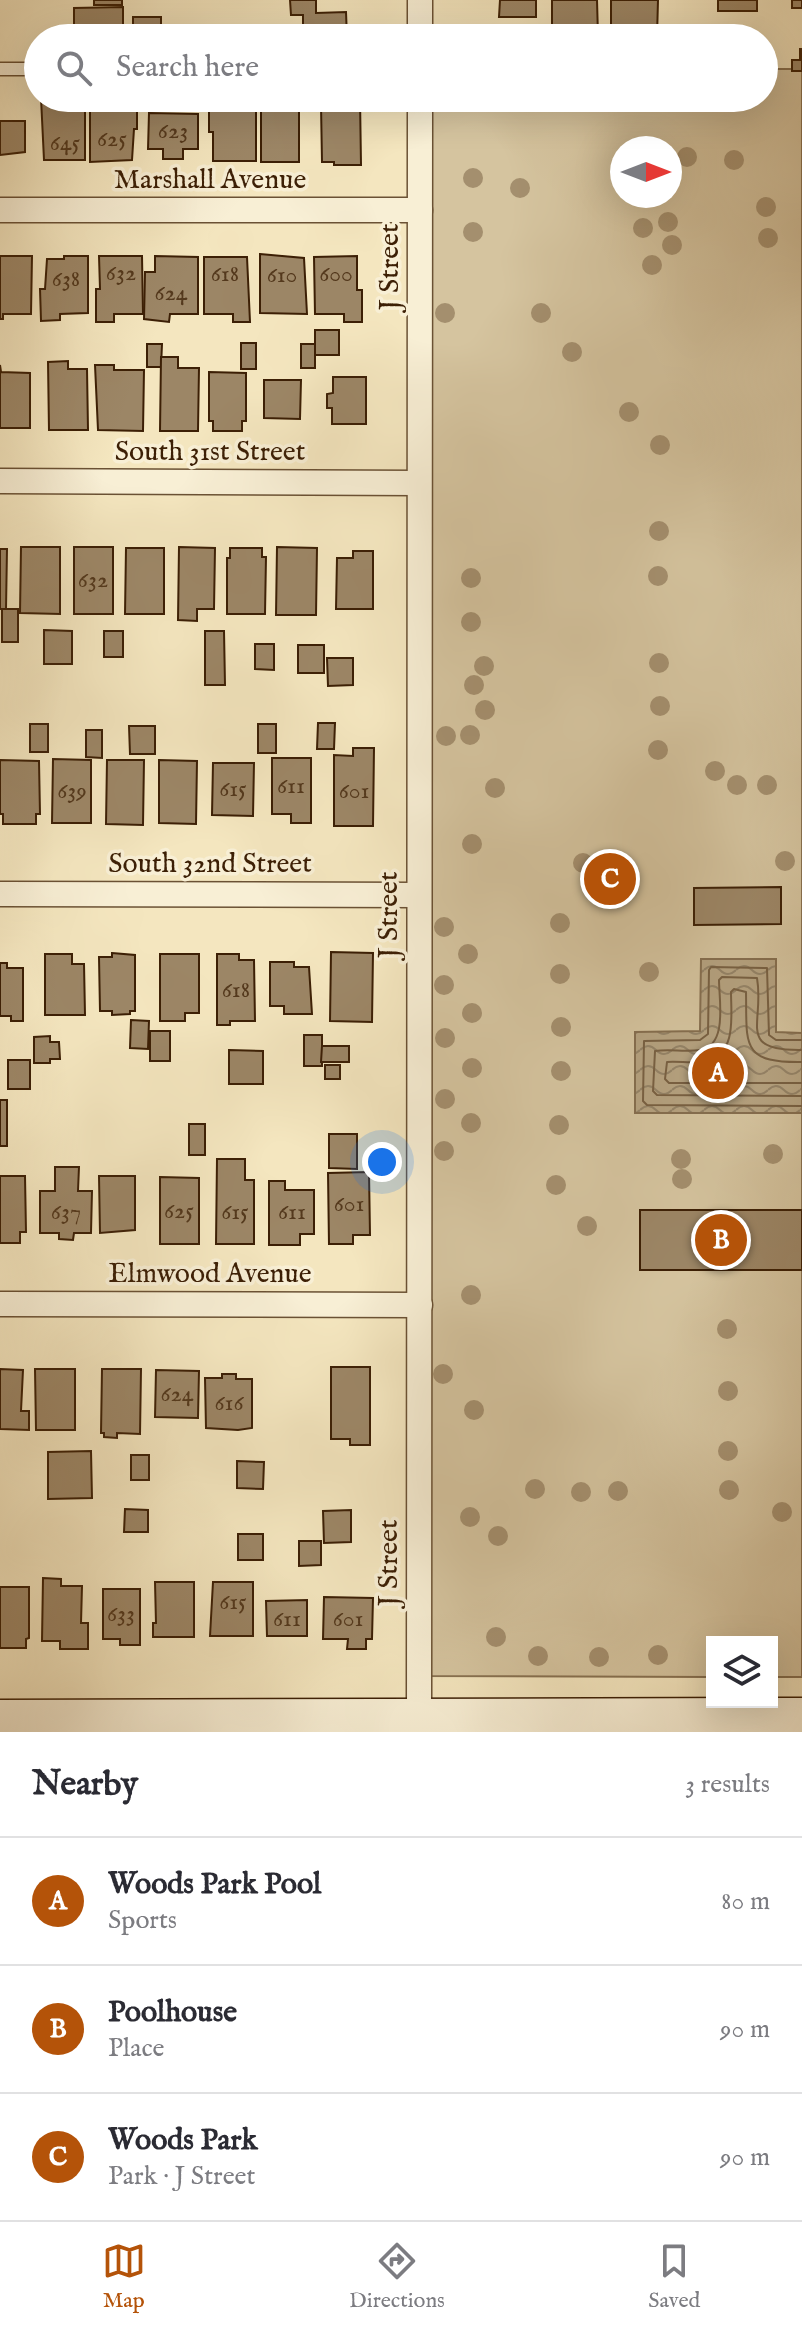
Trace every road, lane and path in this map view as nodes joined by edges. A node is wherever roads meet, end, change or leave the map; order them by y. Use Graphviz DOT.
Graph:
graph roads {
  1 [pos="420,0"];
  2 [pos="420,24"];
  3 [pos="0,69"];
  4 [pos="24,69"];
  5 [pos="420,112"];
  6 [pos="0,210"];
  7 [pos="420,210"];
  8 [pos="0,481"];
  9 [pos="419,483"];
  10 [pos="0,894"];
  11 [pos="419,895"];
  12 [pos="0,1304"];
  13 [pos="420,1305"];
  14 [pos="802,1715"];
  15 [pos="0,1717"];
  16 [pos="419,1725"];
  1 -- 2 [label="street"];
  3 -- 4 [label="lane"];
  5 -- 7 [label="street, J Street"];
  6 -- 7 [label="street, Marshall Avenue"];
  7 -- 9 [label="street, J Street"];
  8 -- 9 [label="street, South 31st Street"];
  9 -- 11 [label="street, J Street"];
  10 -- 11 [label="street, South 32nd Street"];
  11 -- 13 [label="street, J Street"];
  12 -- 13 [label="street, Elmwood Avenue"];
  13 -- 16 [label="street, J Street"];
  14 -- 16 [label="main road"];
  15 -- 16 [label="main road"];
}
